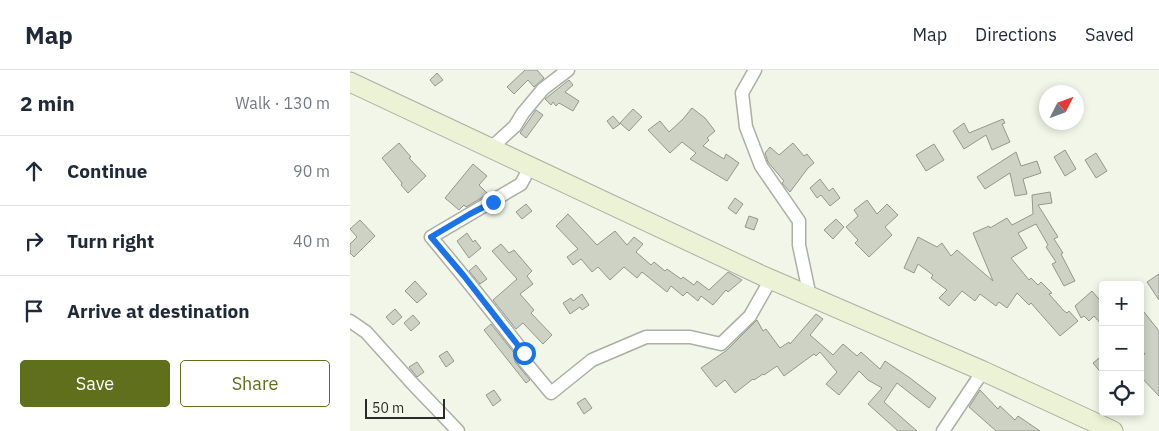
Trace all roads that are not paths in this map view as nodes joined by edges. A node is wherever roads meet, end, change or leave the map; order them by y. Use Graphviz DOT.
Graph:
graph roads {
  1 [pos="568,70"];
  2 [pos="755,70"];
  3 [pos="350,82"];
  4 [pos="491,148"];
  5 [pos="530,167"];
  6 [pos="770,279"];
  7 [pos="810,297"];
  8 [pos="350,321"];
  9 [pos="983,371"];
  10 [pos="458,431"];
  11 [pos="943,431"];
  12 [pos="1113,431"];
  1 -- 4 [label="street"];
  2 -- 7 [label="street"];
  3 -- 4 [label="street"];
  4 -- 5 [label="street"];
  5 -- 6 [label="street"];
  5 -- 6 [label="street"];
  6 -- 7 [label="street"];
  7 -- 9 [label="street"];
  8 -- 10 [label="street"];
  9 -- 11 [label="street"];
  9 -- 12 [label="street"];
}
